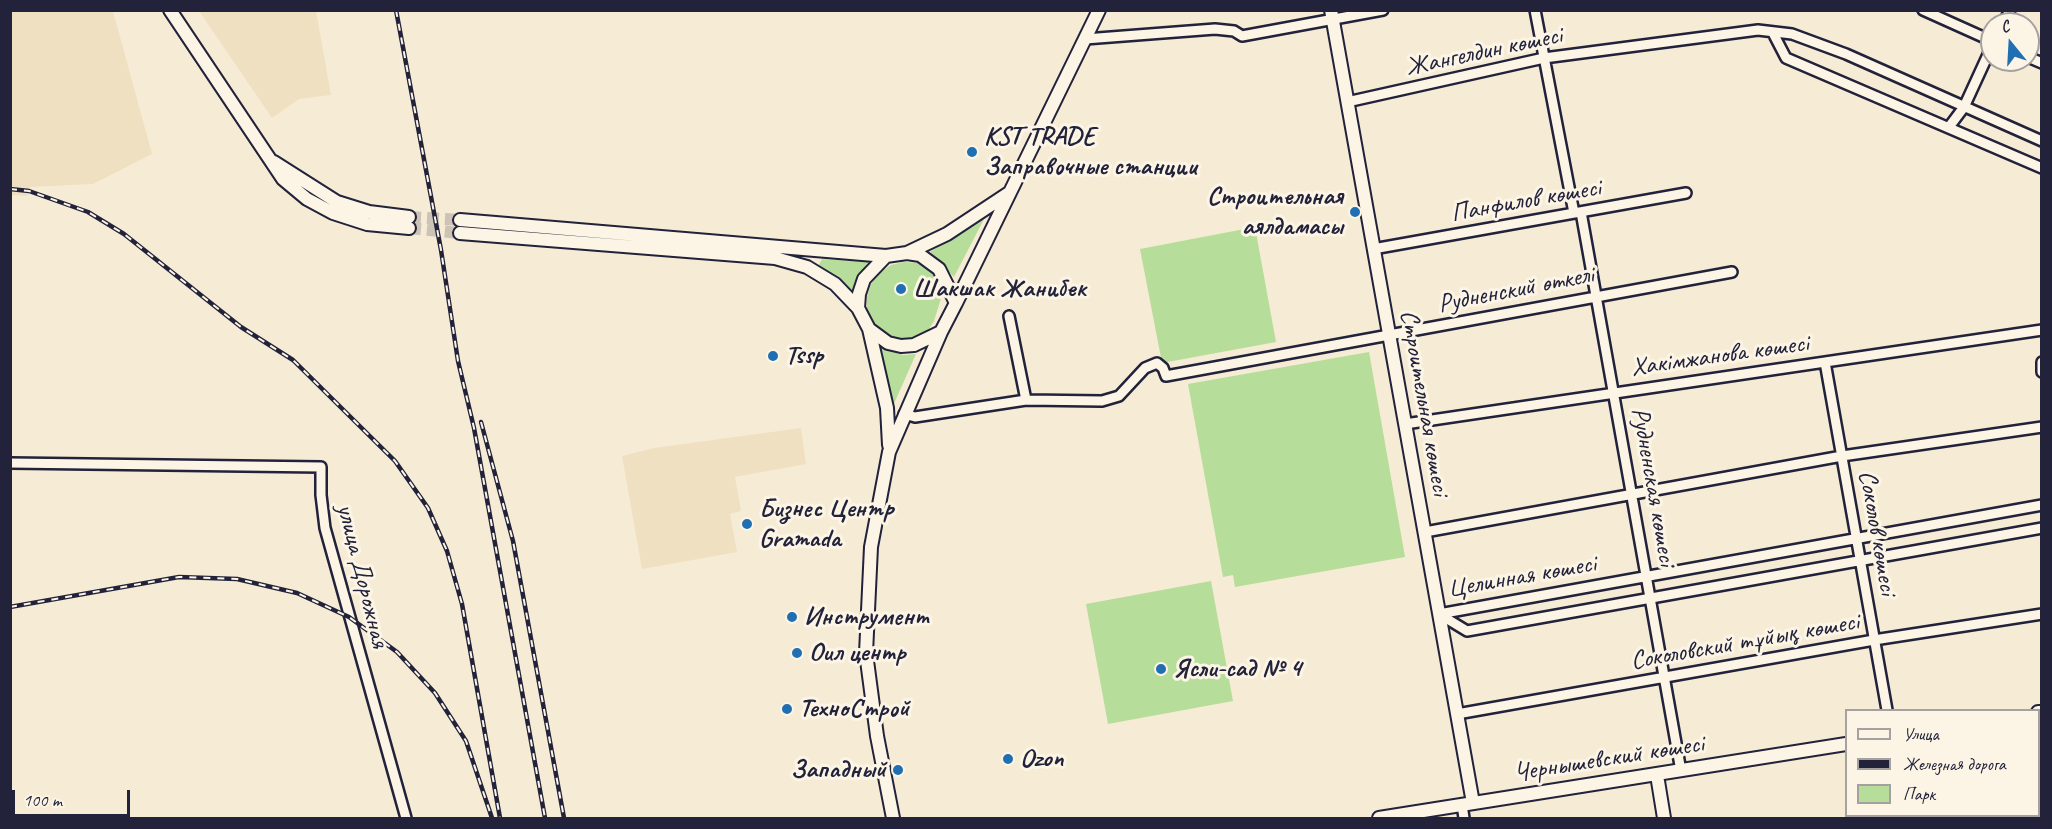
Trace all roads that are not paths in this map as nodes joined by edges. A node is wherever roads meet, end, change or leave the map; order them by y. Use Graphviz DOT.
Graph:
graph roads {
  1 [pos="170,10"];
  2 [pos="1099,10"];
  3 [pos="1383,10"];
  4 [pos="1535,10"];
  5 [pos="1923,10"];
  6 [pos="1332,15"];
  7 [pos="1773,33"];
  8 [pos="1980,36"];
  9 [pos="1085,39"];
  10 [pos="1544,58"];
  11 [pos="1980,72"];
  12 [pos="1347,102"];
  13 [pos="1964,107"];
  14 [pos="1949,127"];
  15 [pos="2042,141"];
  16 [pos="2042,168"];
  17 [pos="1010,192"];
  18 [pos="1686,193"];
  19 [pos="1577,213"];
  20 [pos="409,222"];
  21 [pos="1373,249"];
  22 [pos="907,253"];
  23 [pos="886,256"];
  24 [pos="1732,272"];
  25 [pos="1596,296"];
  26 [pos="956,303"];
  27 [pos="858,308"];
  28 [pos="1009,316"];
  29 [pos="868,329"];
  30 [pos="2042,330"];
  31 [pos="941,332"];
  32 [pos="1388,336"];
  33 [pos="1825,362"];
  34 [pos="2042,362"];
  35 [pos="2042,372"];
  36 [pos="1613,393"];
  37 [pos="1026,400"];
  38 [pos="904,414"];
  39 [pos="1405,424"];
  40 [pos="2042,427"];
  41 [pos="889,452"];
  42 [pos="1842,456"];
  43 [pos="10,462"];
  44 [pos="1631,494"];
  45 [pos="2042,506"];
  46 [pos="2042,528"];
  47 [pos="1425,532"];
  48 [pos="1856,539"];
  49 [pos="1860,561"];
  50 [pos="1646,576"];
  51 [pos="1650,598"];
  52 [pos="1439,614"];
  53 [pos="2042,614"];
  54 [pos="1874,640"];
  55 [pos="1665,678"];
  56 [pos="1887,709"];
  57 [pos="1457,714"];
  58 [pos="1845,744"];
  59 [pos="1681,771"];
  60 [pos="1657,775"];
  61 [pos="1467,804"];
  62 [pos="406,819"];
  63 [pos="893,819"];
  64 [pos="1379,819"];
  65 [pos="1464,819"];
  66 [pos="1664,819"];
  1 -- 20 [label="main road"];
  2 -- 9 [label="main road"];
  3 -- 6 [label="street"];
  4 -- 10 [label="street, Рудненская көшесі"];
  5 -- 8 [label="street"];
  6 -- 9 [label="street"];
  6 -- 12 [label="main road, Строительная көшесі"];
  7 -- 10 [label="street, Жангелдин көшесі"];
  7 -- 13 [label="street, Жангелдин көшесі"];
  7 -- 14 [label="street"];
  9 -- 17 [label="main road"];
  10 -- 12 [label="street, Жангелдин көшесі"];
  10 -- 19 [label="street, Рудненская көшесі"];
  11 -- 13 [label="street"];
  12 -- 21 [label="main road, Строительная көшесі"];
  13 -- 14 [label="street"];
  13 -- 15 [label="street, Жангелдин көшесі"];
  14 -- 16 [label="street"];
  17 -- 22 [label="main road"];
  17 -- 26 [label="main road"];
  18 -- 19 [label="street, Панфилов көшесі"];
  19 -- 21 [label="street, Панфилов көшесі"];
  19 -- 25 [label="street, Рудненская көшесі"];
  21 -- 32 [label="main road, Строительная көшесі"];
  22 -- 23 [label="main road"];
  22 -- 26 [label="main road"];
  23 -- 27 [label="main road"];
  23 -- 27 [label="main road"];
  24 -- 25 [label="street, Рудненский өткелі"];
  25 -- 32 [label="street, Рудненский өткелі"];
  25 -- 36 [label="street, Рудненская көшесі"];
  26 -- 31 [label="main road"];
  27 -- 29 [label="main road"];
  28 -- 37 [label="street"];
  29 -- 31 [label="main road"];
  29 -- 41 [label="main road"];
  30 -- 33 [label="street, Хакімжанова көшесі"];
  31 -- 38 [label="main road"];
  32 -- 37 [label="street, Рудненский өткелі"];
  32 -- 39 [label="main road, Строительная көшесі"];
  33 -- 36 [label="street, Хакімжанова көшесі"];
  33 -- 42 [label="street, Соколов көшесі"];
  34 -- 35 [label="street"];
  36 -- 39 [label="street, Хакімжанова көшесі"];
  36 -- 44 [label="street, Рудненская көшесі"];
  37 -- 38 [label="street"];
  38 -- 41 [label="main road"];
  39 -- 47 [label="main road, Строительная көшесі"];
  40 -- 42 [label="street"];
  41 -- 63 [label="main road"];
  42 -- 44 [label="street"];
  42 -- 48 [label="street, Соколов көшесі"];
  43 -- 62 [label="street, улица Дорожная"];
  44 -- 47 [label="street"];
  44 -- 50 [label="street, Рудненская көшесі"];
  45 -- 48 [label="street, Целинная көшесі"];
  46 -- 49 [label="street, Целинная көшесі"];
  47 -- 52 [label="main road, Строительная көшесі"];
  48 -- 49 [label="street, Соколов көшесі"];
  48 -- 50 [label="street, Целинная көшесі"];
  49 -- 51 [label="street, Целинная көшесі"];
  49 -- 54 [label="street, Соколов көшесі"];
  50 -- 51 [label="street, Рудненская көшесі"];
  50 -- 52 [label="street, Целинная көшесі"];
  51 -- 52 [label="street, Целинная көшесі"];
  51 -- 55 [label="street, Рудненская көшесі"];
  52 -- 57 [label="main road, Строительная көшесі"];
  53 -- 54 [label="street, Соколовский тұйық көшесі"];
  54 -- 55 [label="street, Соколовский тұйық көшесі"];
  54 -- 56 [label="street, Соколов көшесі"];
  55 -- 57 [label="street, Соколовский тұйық көшесі"];
  55 -- 59 [label="street, Рудненская көшесі"];
  57 -- 61 [label="main road, Строительная көшесі"];
  58 -- 59 [label="main road, Чернышевский көшесі"];
  59 -- 60 [label="main road, Чернышевский көшесі"];
  60 -- 61 [label="main road, Чернышевский көшесі"];
  60 -- 66 [label="main road"];
  61 -- 64 [label="main road, Чернышевский көшесі"];
  61 -- 65 [label="street, Строительная көшесі"];
}
